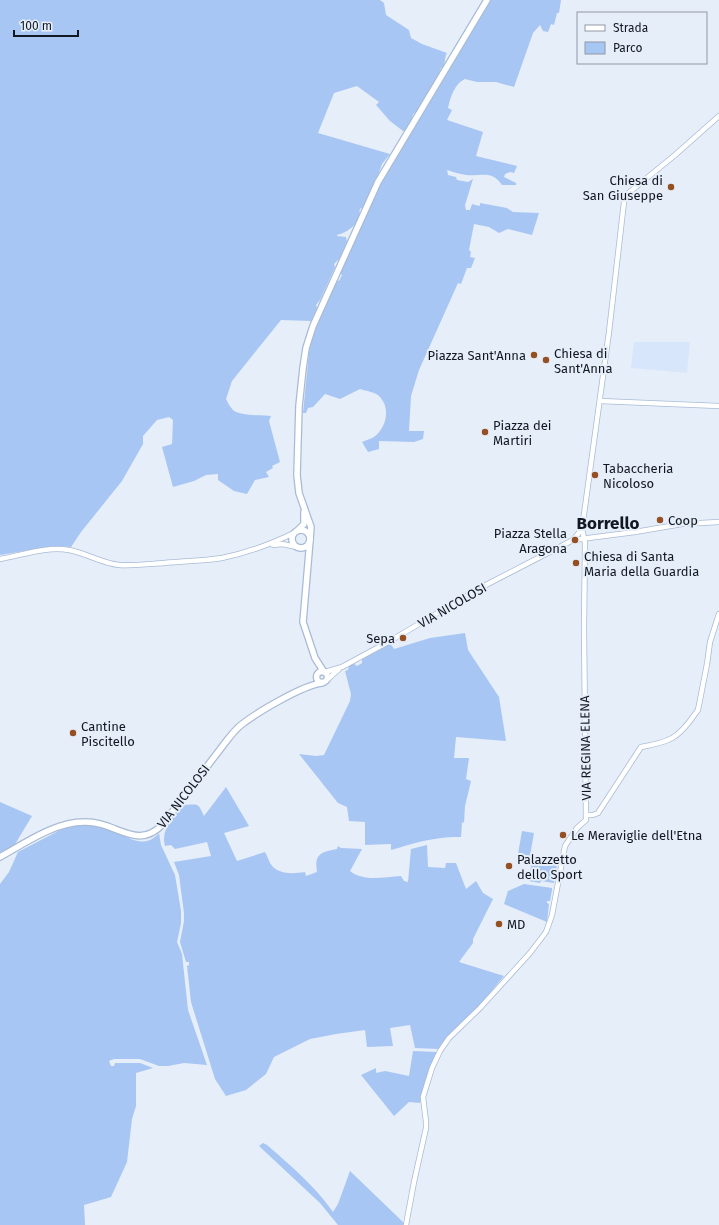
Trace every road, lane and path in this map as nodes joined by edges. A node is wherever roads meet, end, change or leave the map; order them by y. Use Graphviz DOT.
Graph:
graph roads {
  1 [pos="487,0"];
  2 [pos="719,116"];
  3 [pos="600,399"];
  4 [pos="719,406"];
  5 [pos="303,506"];
  6 [pos="719,522"];
  7 [pos="582,529"];
  8 [pos="296,532"];
  9 [pos="587,539"];
  10 [pos="310,540"];
  11 [pos="573,540"];
  12 [pos="267,545"];
  13 [pos="298,547"];
  14 [pos="0,559"];
  15 [pos="307,562"];
  16 [pos="719,614"];
  17 [pos="315,658"];
  18 [pos="342,667"];
  19 [pos="325,672"];
  20 [pos="317,676"];
  21 [pos="328,679"];
  22 [pos="322,683"];
  23 [pos="304,688"];
  24 [pos="586,815"];
  25 [pos="0,857"];
  26 [pos="406,1225"];
  1 -- 5 [label="main road"];
  2 -- 3 [label="street"];
  3 -- 4 [label="street"];
  3 -- 7 [label="street"];
  5 -- 8 [label="main road"];
  5 -- 10 [label="main road"];
  6 -- 9 [label="street, VIA NICOLOSI"];
  7 -- 9 [label="street, VIA REGINA ELENA"];
  7 -- 11 [label="street"];
  8 -- 10 [label="main road"];
  8 -- 12 [label="street"];
  8 -- 13 [label="main road"];
  9 -- 11 [label="street, VIA NICOLOSI"];
  9 -- 24 [label="street, VIA REGINA ELENA"];
  10 -- 13 [label="main road"];
  10 -- 15 [label="main road"];
  11 -- 18 [label="street, VIA NICOLOSI"];
  12 -- 13 [label="street"];
  12 -- 14 [label="street"];
  13 -- 15 [label="main road"];
  15 -- 17 [label="main road"];
  16 -- 24 [label="street"];
  17 -- 19 [label="main road"];
  17 -- 20 [label="main road"];
  18 -- 19 [label="street"];
  18 -- 21 [label="street"];
  19 -- 20 [label="main road"];
  19 -- 21 [label="main road"];
  20 -- 22 [label="main road"];
  20 -- 23 [label="main road"];
  21 -- 22 [label="main road"];
  22 -- 23 [label="main road"];
  23 -- 25 [label="main road, VIA NICOLOSI"];
  24 -- 26 [label="street, VIA REGINA ELENA"];
}
